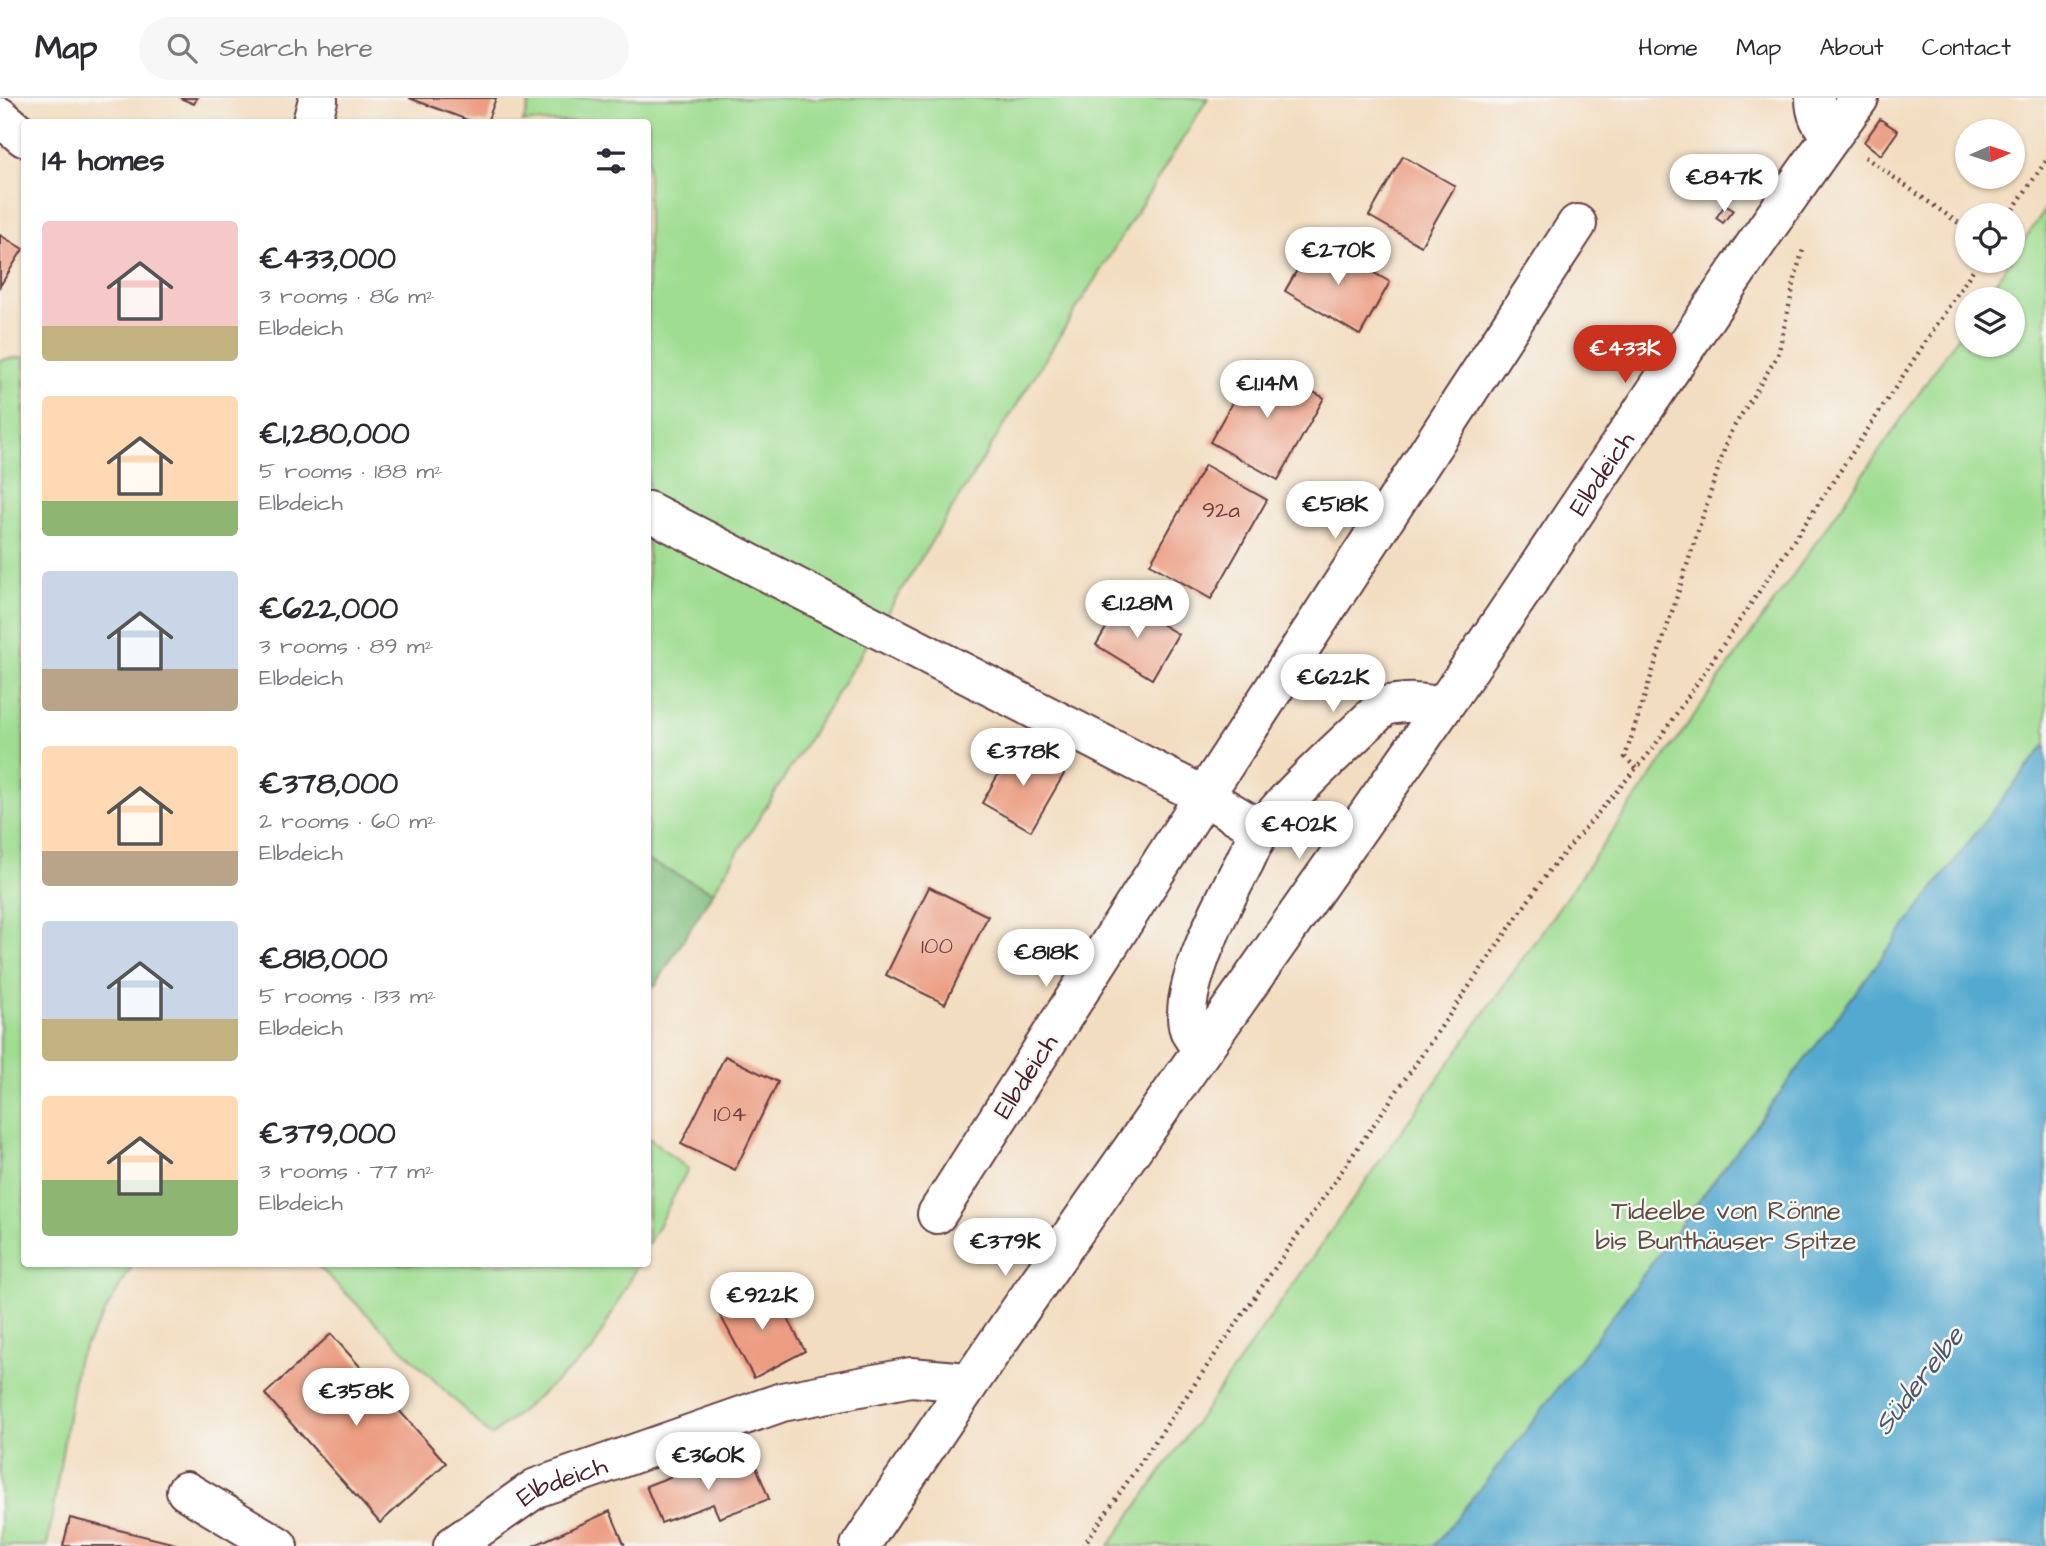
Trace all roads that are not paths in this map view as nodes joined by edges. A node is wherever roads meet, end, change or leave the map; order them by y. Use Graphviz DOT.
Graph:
graph roads {
  1 [pos="1815,98"];
  2 [pos="1859,98"];
  3 [pos="0,117"];
  4 [pos="21,134"];
  5 [pos="1847,145"];
  6 [pos="1577,224"];
  7 [pos="651,513"];
  8 [pos="1442,708"];
  9 [pos="1204,796"];
  10 [pos="1261,830"];
  11 [pos="1204,1047"];
  12 [pos="937,1214"];
  13 [pos="968,1382"];
  14 [pos="186,1490"];
  15 [pos="278,1546"];
  16 [pos="453,1546"];
  17 [pos="860,1546"];
  1 -- 5 [label="street"];
  2 -- 5 [label="street, Elbdeich"];
  3 -- 4 [label="street"];
  5 -- 8 [label="street, Elbdeich"];
  6 -- 9 [label="street, Elbdeich"];
  7 -- 9 [label="street"];
  8 -- 10 [label="street"];
  8 -- 11 [label="street, Elbdeich"];
  9 -- 10 [label="street"];
  9 -- 12 [label="street, Elbdeich"];
  10 -- 11 [label="street"];
  11 -- 13 [label="street, Elbdeich"];
  13 -- 16 [label="street, Elbdeich"];
  13 -- 17 [label="street, Elbdeich"];
  14 -- 15 [label="street"];
}
